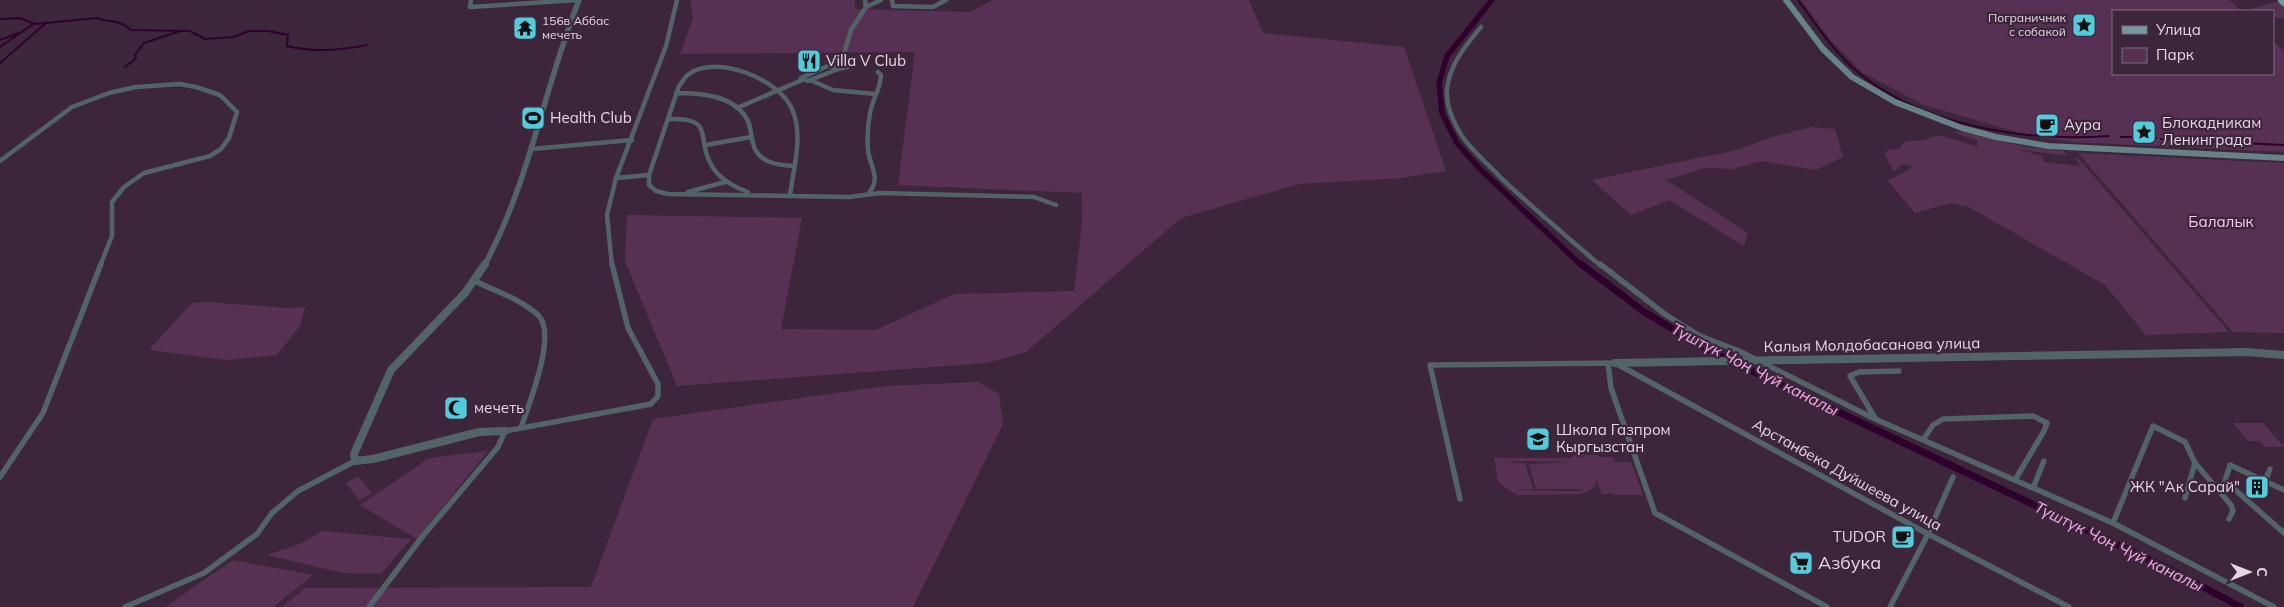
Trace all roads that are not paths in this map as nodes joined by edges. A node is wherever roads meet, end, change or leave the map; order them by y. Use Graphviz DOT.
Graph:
graph roads {
  1 [pos="471,0"];
  2 [pos="578,0"];
  3 [pos="677,0"];
  4 [pos="865,0"];
  5 [pos="881,0"];
  6 [pos="892,0"];
  7 [pos="946,0"];
  8 [pos="1786,0"];
  9 [pos="866,7"];
  10 [pos="1482,27"];
  11 [pos="843,57"];
  12 [pos="830,65"];
  13 [pos="838,69"];
  14 [pos="878,72"];
  15 [pos="802,80"];
  16 [pos="810,80"];
  17 [pos="778,90"];
  18 [pos="676,93"];
  19 [pos="875,94"];
  20 [pos="737,108"];
  21 [pos="668,119"];
  22 [pos="752,137"];
  23 [pos="632,140"];
  24 [pos="706,145"];
  25 [pos="532,149"];
  26 [pos="2284,158"];
  27 [pos="0,161"];
  28 [pos="793,166"];
  29 [pos="649,175"];
  30 [pos="616,178"];
  31 [pos="725,182"];
  32 [pos="686,193"];
  33 [pos="869,193"];
  34 [pos="754,194"];
  35 [pos="790,196"];
  36 [pos="1056,204"];
  37 [pos="475,281"];
  38 [pos="2284,355"];
  39 [pos="1758,361"];
  40 [pos="1612,363"];
  41 [pos="1899,371"];
  42 [pos="1875,419"];
  43 [pos="521,428"];
  44 [pos="505,431"];
  45 [pos="1923,440"];
  46 [pos="355,461"];
  47 [pos="2044,461"];
  48 [pos="2195,463"];
  49 [pos="2270,469"];
  50 [pos="0,477"];
  51 [pos="1953,478"];
  52 [pos="2015,480"];
  53 [pos="2265,481"];
  54 [pos="2033,488"];
  55 [pos="2284,490"];
  56 [pos="2185,498"];
  57 [pos="1460,500"];
  58 [pos="2228,519"];
  59 [pos="2113,523"];
  60 [pos="2284,533"];
  61 [pos="1928,534"];
  62 [pos="2057,604"];
  63 [pos="1823,606"];
  64 [pos="125,607"];
  65 [pos="369,607"];
  66 [pos="1890,607"];
  67 [pos="2069,607"];
  68 [pos="2274,607"];
  1 -- 2 [label="street"];
  2 -- 25 [label="street"];
  3 -- 23 [label="street"];
  4 -- 9 [label="street"];
  5 -- 9 [label="street"];
  6 -- 7 [label="street"];
  8 -- 26 [label="main road"];
  9 -- 11 [label="street"];
  10 -- 39 [label="street"];
  11 -- 12 [label="street"];
  11 -- 13 [label="street"];
  12 -- 13 [label="street"];
  12 -- 15 [label="street"];
  13 -- 16 [label="street"];
  14 -- 19 [label="street"];
  15 -- 16 [label="street"];
  15 -- 17 [label="street"];
  16 -- 19 [label="street"];
  17 -- 18 [label="street"];
  17 -- 20 [label="street"];
  17 -- 28 [label="street"];
  18 -- 20 [label="street"];
  18 -- 21 [label="street"];
  19 -- 33 [label="street"];
  20 -- 22 [label="street"];
  21 -- 24 [label="street"];
  21 -- 29 [label="street"];
  22 -- 24 [label="street"];
  22 -- 28 [label="street"];
  23 -- 25 [label="street"];
  23 -- 30 [label="street"];
  24 -- 31 [label="street"];
  25 -- 37 [label="street"];
  27 -- 50 [label="street"];
  28 -- 35 [label="street"];
  29 -- 30 [label="street"];
  29 -- 32 [label="street"];
  30 -- 43 [label="street"];
  31 -- 32 [label="street"];
  31 -- 34 [label="street"];
  32 -- 34 [label="street"];
  33 -- 35 [label="street"];
  33 -- 36 [label="street"];
  34 -- 35 [label="street"];
  37 -- 43 [label="street"];
  37 -- 46 [label="street"];
  38 -- 39 [label="street, Калыя Молдобасанова улица"];
  39 -- 40 [label="street, Калыя Молдобасанова улица"];
  39 -- 42 [label="street"];
  40 -- 57 [label="street, Калыя Молдобасанова улица"];
  40 -- 61 [label="street, Арстанбека Дуйшеева улица"];
  40 -- 63 [label="street"];
  41 -- 42 [label="street"];
  42 -- 45 [label="street"];
  43 -- 44 [label="street"];
  44 -- 46 [label="street"];
  44 -- 65 [label="street"];
  45 -- 52 [label="street"];
  45 -- 52 [label="street"];
  46 -- 64 [label="street"];
  47 -- 54 [label="street"];
  48 -- 56 [label="street"];
  48 -- 58 [label="street"];
  48 -- 59 [label="street"];
  49 -- 53 [label="street"];
  51 -- 61 [label="street"];
  52 -- 54 [label="street"];
  53 -- 55 [label="street"];
  53 -- 60 [label="street"];
  54 -- 59 [label="street"];
  59 -- 68 [label="street"];
  61 -- 62 [label="street, Арстанбека Дуйшеева улица"];
  61 -- 66 [label="street"];
  62 -- 67 [label="street, Арстанбека Дуйшеева улица"];
}
